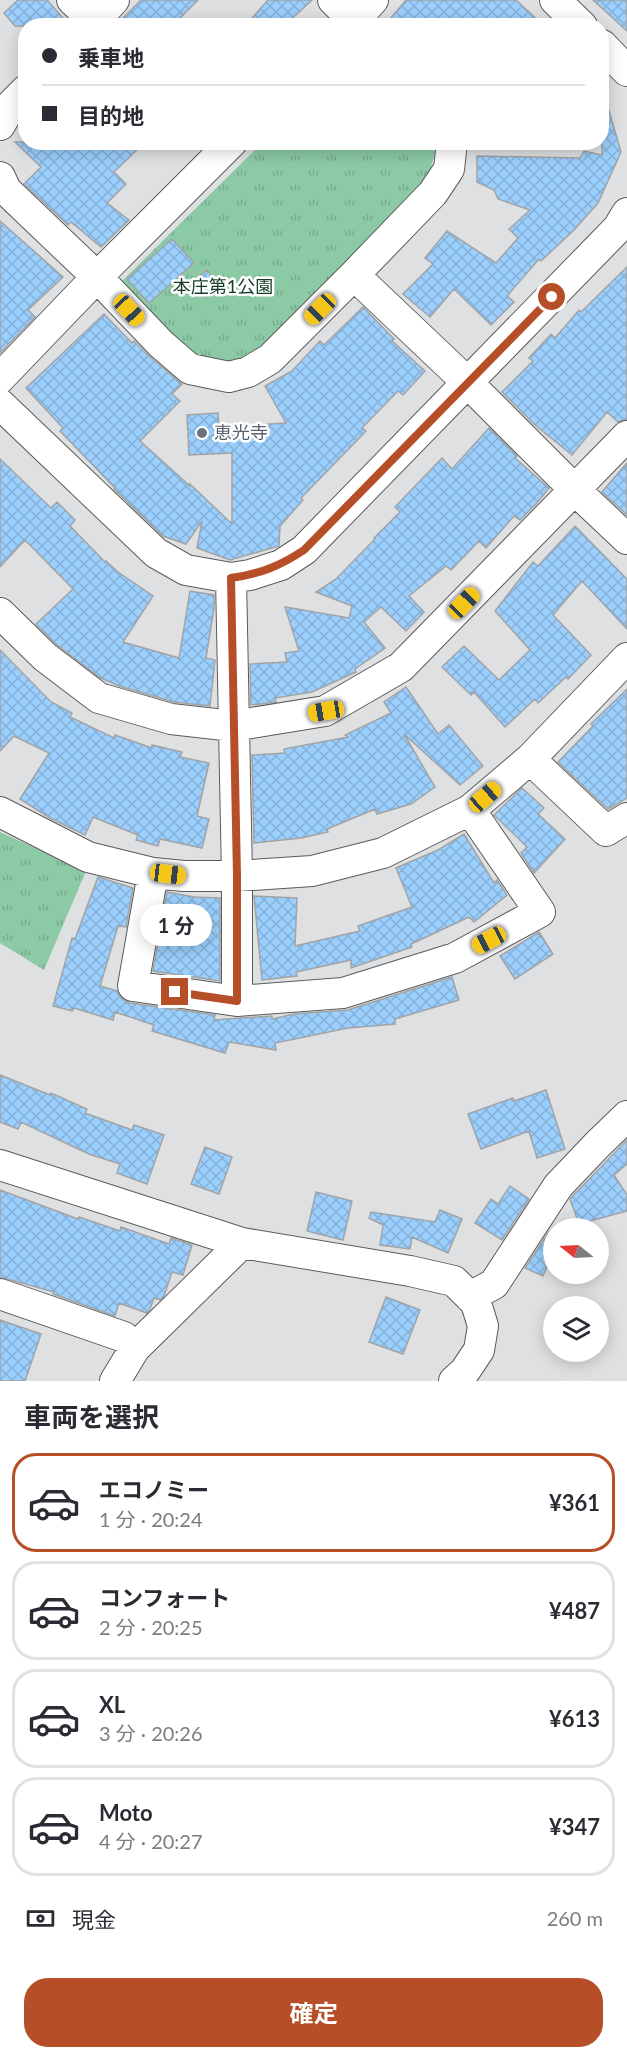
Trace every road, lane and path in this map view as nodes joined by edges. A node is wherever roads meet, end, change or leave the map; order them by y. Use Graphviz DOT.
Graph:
graph roads {
  1 [pos="72,0"];
  2 [pos="333,0"];
  3 [pos="555,0"];
  4 [pos="99,15"];
  5 [pos="359,18"];
  6 [pos="574,18"];
  7 [pos="609,52"];
  8 [pos="627,71"];
  9 [pos="18,98"];
  10 [pos="0,125"];
  11 [pos="224,150"];
  12 [pos="451,150"];
  13 [pos="0,177"];
  14 [pos="627,213"];
  15 [pos="354,275"];
  16 [pos="97,277"];
  17 [pos="0,378"];
  18 [pos="468,383"];
  19 [pos="0,404"];
  20 [pos="627,436"];
  21 [pos="575,490"];
  22 [pos="627,539"];
  23 [pos="231,578"];
  24 [pos="0,613"];
  25 [pos="627,658"];
  26 [pos="233,726"];
  27 [pos="530,759"];
  28 [pos="470,810"];
  29 [pos="0,812"];
  30 [pos="627,818"];
  31 [pos="153,873"];
  32 [pos="237,876"];
  33 [pos="237,1001"];
  34 [pos="627,1116"];
  35 [pos="0,1165"];
  36 [pos="242,1244"];
  37 [pos="0,1294"];
  38 [pos="470,1297"];
  39 [pos="135,1348"];
  40 [pos="115,1381"];
  41 [pos="454,1381"];
  1 -- 4 [label="street"];
  2 -- 5 [label="street"];
  3 -- 6 [label="street"];
  7 -- 8 [label="street"];
  9 -- 10 [label="street"];
  11 -- 16 [label="street"];
  12 -- 15 [label="street"];
  13 -- 16 [label="street"];
  14 -- 18 [label="street"];
  15 -- 16 [label="street"];
  15 -- 18 [label="street"];
  16 -- 17 [label="street"];
  18 -- 21 [label="street"];
  18 -- 23 [label="street"];
  19 -- 23 [label="street"];
  20 -- 21 [label="street"];
  21 -- 22 [label="street"];
  21 -- 26 [label="street"];
  23 -- 26 [label="street"];
  24 -- 26 [label="street"];
  25 -- 27 [label="street"];
  26 -- 32 [label="street"];
  27 -- 28 [label="street"];
  27 -- 30 [label="street"];
  28 -- 32 [label="street"];
  28 -- 33 [label="street"];
  29 -- 31 [label="street"];
  31 -- 32 [label="street"];
  31 -- 33 [label="street"];
  32 -- 33 [label="street"];
  34 -- 38 [label="street"];
  35 -- 36 [label="street"];
  36 -- 38 [label="street"];
  36 -- 39 [label="street"];
  37 -- 39 [label="street"];
  38 -- 41 [label="street"];
  39 -- 40 [label="street"];
}
